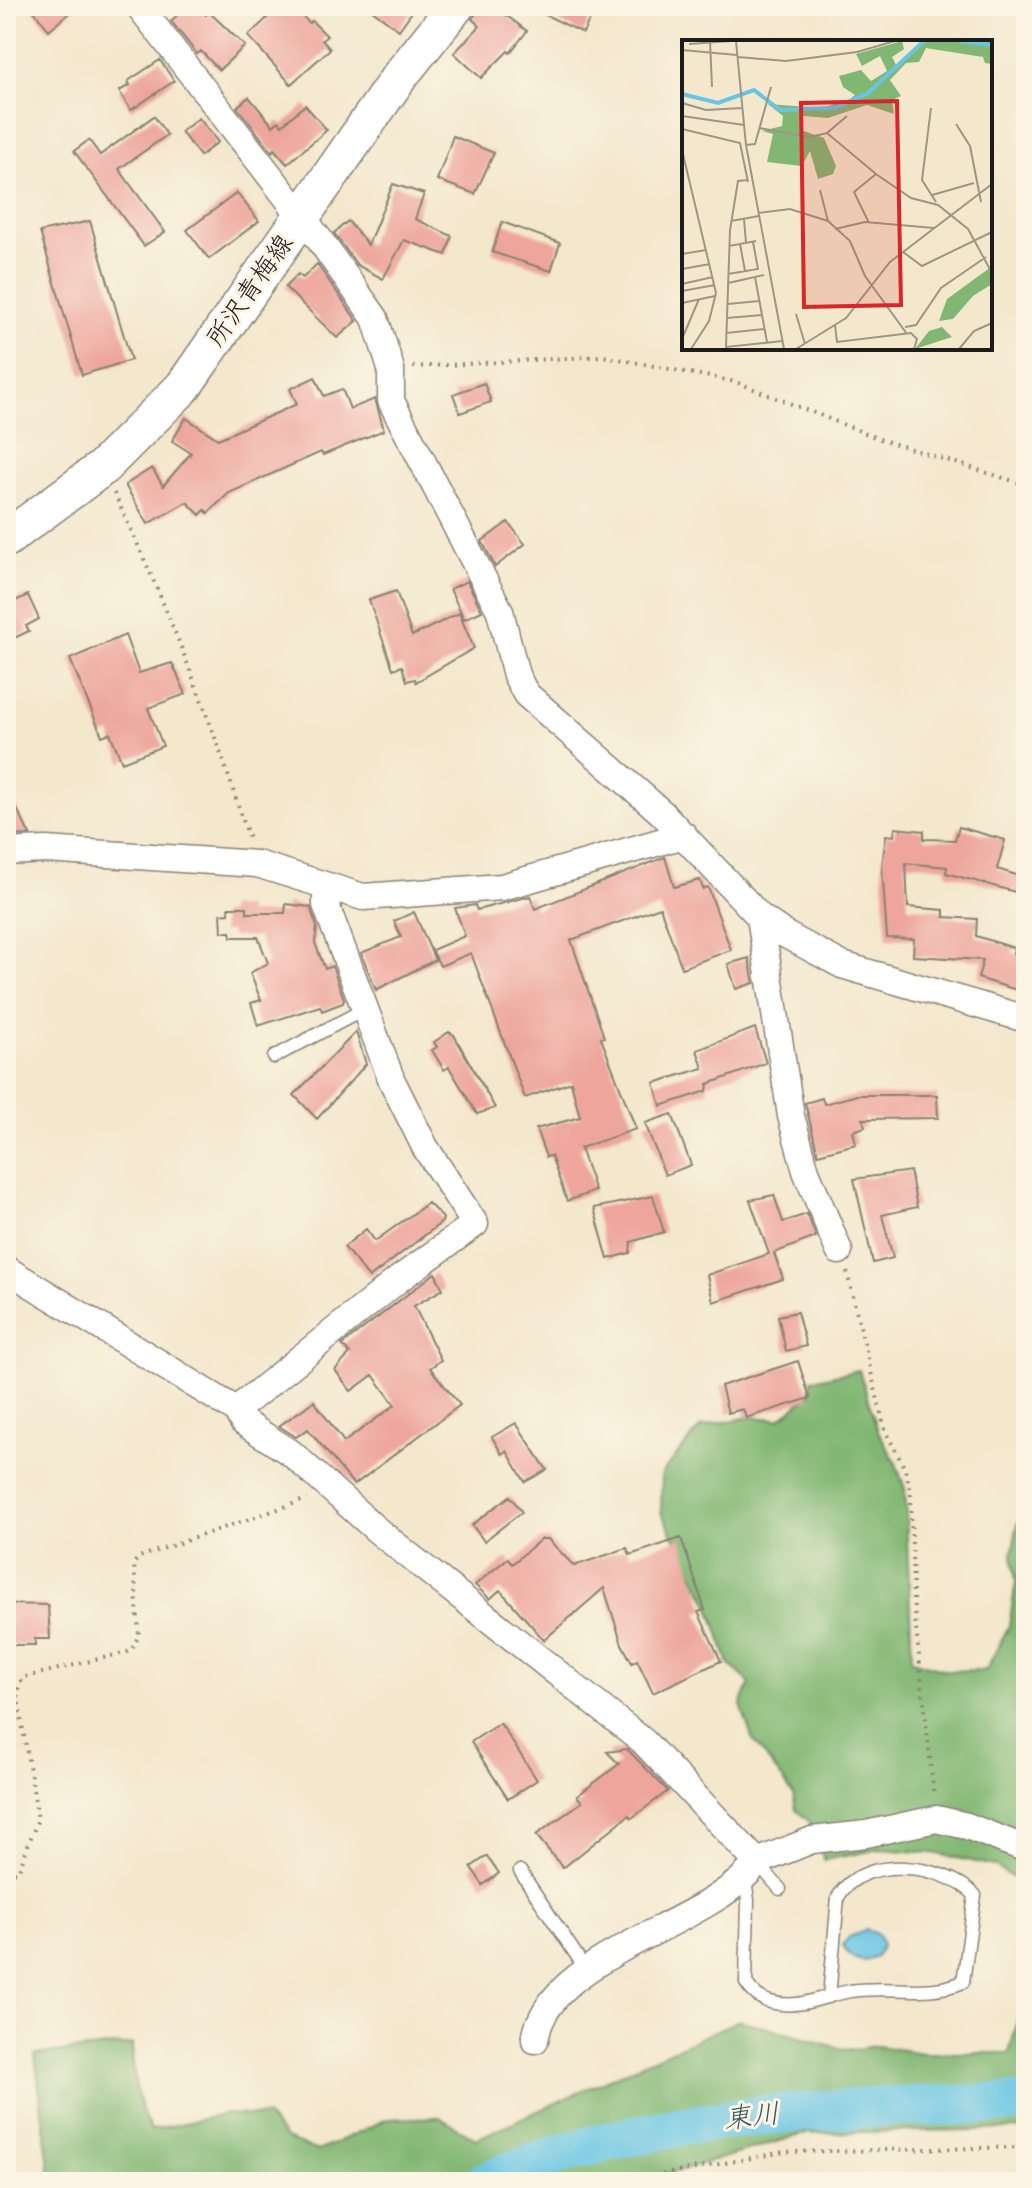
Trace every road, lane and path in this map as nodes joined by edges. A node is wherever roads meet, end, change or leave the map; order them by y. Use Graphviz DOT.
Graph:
graph roads {
  1 [pos="139,6"];
  2 [pos="456,6"];
  3 [pos="302,220"];
  4 [pos="391,369"];
  5 [pos="102,468"];
  6 [pos="1026,485"];
  7 [pos="6,539"];
  8 [pos="684,835"];
  9 [pos="6,852"];
  10 [pos="257,864"];
  11 [pos="326,888"];
  12 [pos="760,917"];
  13 [pos="365,1009"];
  14 [pos="1026,1019"];
  15 [pos="274,1057"];
  16 [pos="839,1251"];
  17 [pos="6,1269"];
  18 [pos="236,1410"];
  19 [pos="331,1488"];
  20 [pos="936,1819"];
  21 [pos="1026,1849"];
  22 [pos="520,1871"];
  23 [pos="751,1871"];
  24 [pos="6,1873"];
  25 [pos="780,1889"];
  26 [pos="587,1971"];
  27 [pos="829,1997"];
  28 [pos="535,2040"];
  29 [pos="1026,2147"];
  30 [pos="623,2182"];
  1 -- 3 [label="street"];
  2 -- 3 [label="main road, 所沢青梅線"];
  3 -- 4 [label="street"];
  3 -- 5 [label="main road, 所沢青梅線"];
  4 -- 6 [label="path"];
  4 -- 8 [label="street"];
  5 -- 7 [label="main road, 所沢青梅線"];
  5 -- 10 [label="path"];
  8 -- 11 [label="street"];
  8 -- 12 [label="street"];
  9 -- 10 [label="street"];
  10 -- 11 [label="street"];
  11 -- 13 [label="street"];
  12 -- 14 [label="street"];
  12 -- 16 [label="street"];
  13 -- 15 [label="lane"];
  13 -- 18 [label="street"];
  16 -- 20 [label="path"];
  17 -- 18 [label="street"];
  18 -- 19 [label="street"];
  19 -- 23 [label="street"];
  19 -- 24 [label="path"];
  20 -- 21 [label="street"];
  20 -- 23 [label="street"];
  22 -- 26 [label="lane"];
  23 -- 25 [label="lane"];
  23 -- 26 [label="street"];
  23 -- 27 [label="lane"];
  26 -- 28 [label="street"];
  27 -- 27 [label="lane"];
  29 -- 30 [label="path"];
}
